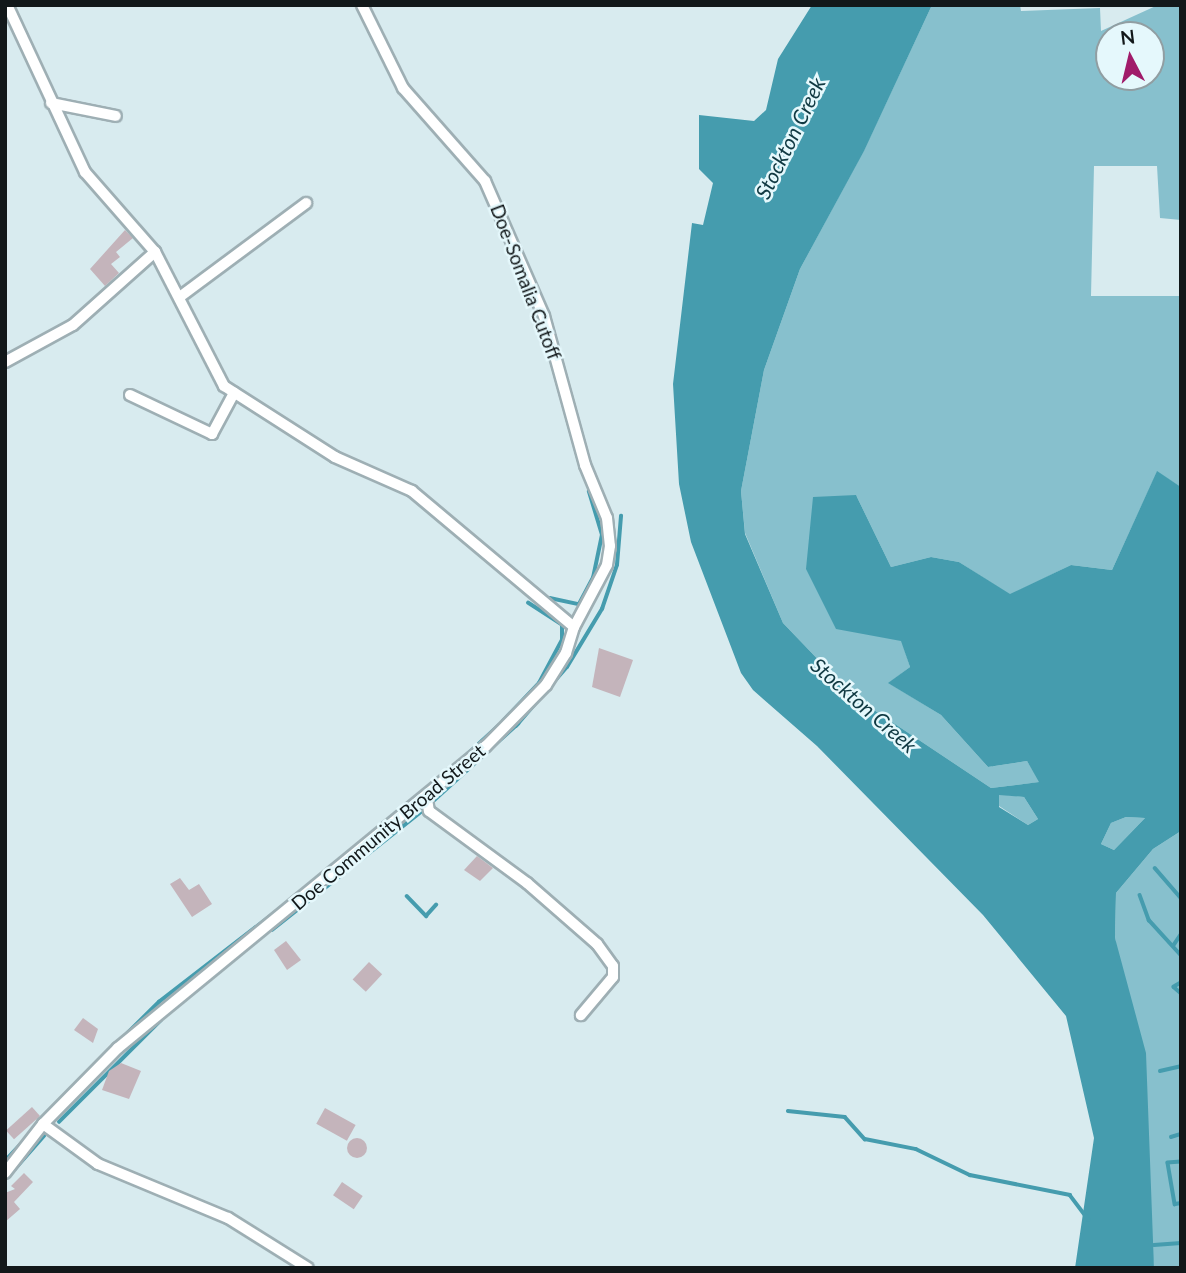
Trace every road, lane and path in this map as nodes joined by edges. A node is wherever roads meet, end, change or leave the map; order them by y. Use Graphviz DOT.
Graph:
graph roads {
  1 [pos="7,5"];
  2 [pos="362,5"];
  3 [pos="51,103"];
  4 [pos="116,116"];
  5 [pos="306,204"];
  6 [pos="155,252"];
  7 [pos="181,296"];
  8 [pos="5,362"];
  9 [pos="234,393"];
  10 [pos="130,395"];
  11 [pos="574,627"];
  12 [pos="426,799"];
  13 [pos="581,1015"];
  14 [pos="43,1124"];
  15 [pos="5,1173"];
  16 [pos="308,1268"];
  1 -- 3 [label="street"];
  2 -- 11 [label="street, Doe-Somalia Cutoff"];
  3 -- 4 [label="street"];
  3 -- 6 [label="street"];
  5 -- 7 [label="street"];
  6 -- 7 [label="street"];
  6 -- 8 [label="street"];
  7 -- 9 [label="street"];
  9 -- 10 [label="street"];
  9 -- 11 [label="street"];
  11 -- 12 [label="street, Doe Community Broad Street"];
  12 -- 13 [label="street"];
  12 -- 14 [label="street, Doe Community Broad Street"];
  14 -- 15 [label="street, Doe Community Broad Street"];
  14 -- 16 [label="street"];
}
